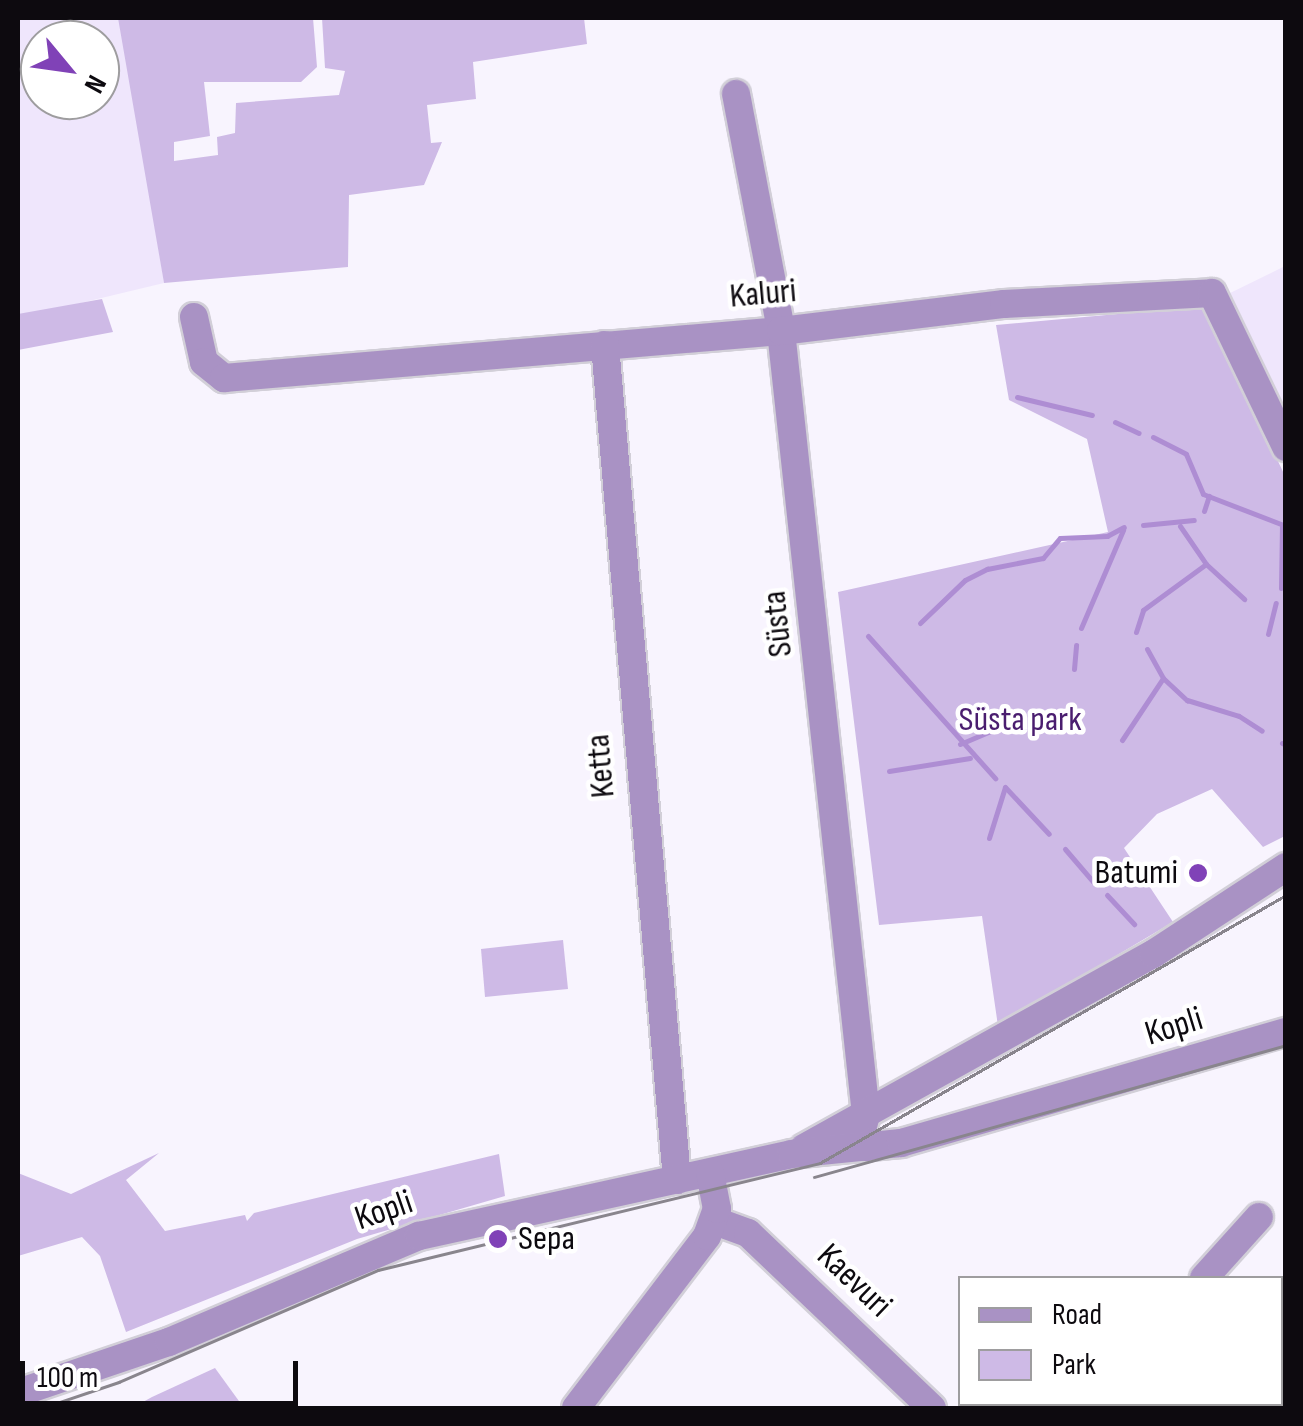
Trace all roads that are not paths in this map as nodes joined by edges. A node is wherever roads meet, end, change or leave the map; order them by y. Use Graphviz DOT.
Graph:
graph roads {
  1 [pos="736,94"];
  2 [pos="194,317"];
  3 [pos="781,331"];
  4 [pos="604,345"];
  5 [pos="1286,447"];
  6 [pos="1286,866"];
  7 [pos="1286,1032"];
  8 [pos="866,1115"];
  9 [pos="866,1147"];
  10 [pos="792,1154"];
  11 [pos="710,1172"];
  12 [pos="677,1180"];
  13 [pos="1259,1216"];
  14 [pos="714,1221"];
  15 [pos="1206,1276"];
  16 [pos="18,1392"];
  17 [pos="576,1408"];
  18 [pos="932,1408"];
  1 -- 3 [label="street, Süsta"];
  2 -- 4 [label="street, Kaluri"];
  3 -- 4 [label="street, Kaluri"];
  3 -- 5 [label="street, Kaluri"];
  3 -- 8 [label="street, Süsta"];
  4 -- 12 [label="street, Ketta"];
  6 -- 8 [label="street, Kopli"];
  7 -- 9 [label="street, Kopli"];
  8 -- 9 [label="street, Süsta"];
  8 -- 10 [label="street, Kopli"];
  9 -- 10 [label="street, Kopli"];
  10 -- 11 [label="street, Kopli"];
  11 -- 12 [label="street, Kopli"];
  11 -- 14 [label="street"];
  12 -- 16 [label="street, Kopli"];
  13 -- 15 [label="street"];
  14 -- 17 [label="street"];
  14 -- 18 [label="street, Kaevuri"];
}
